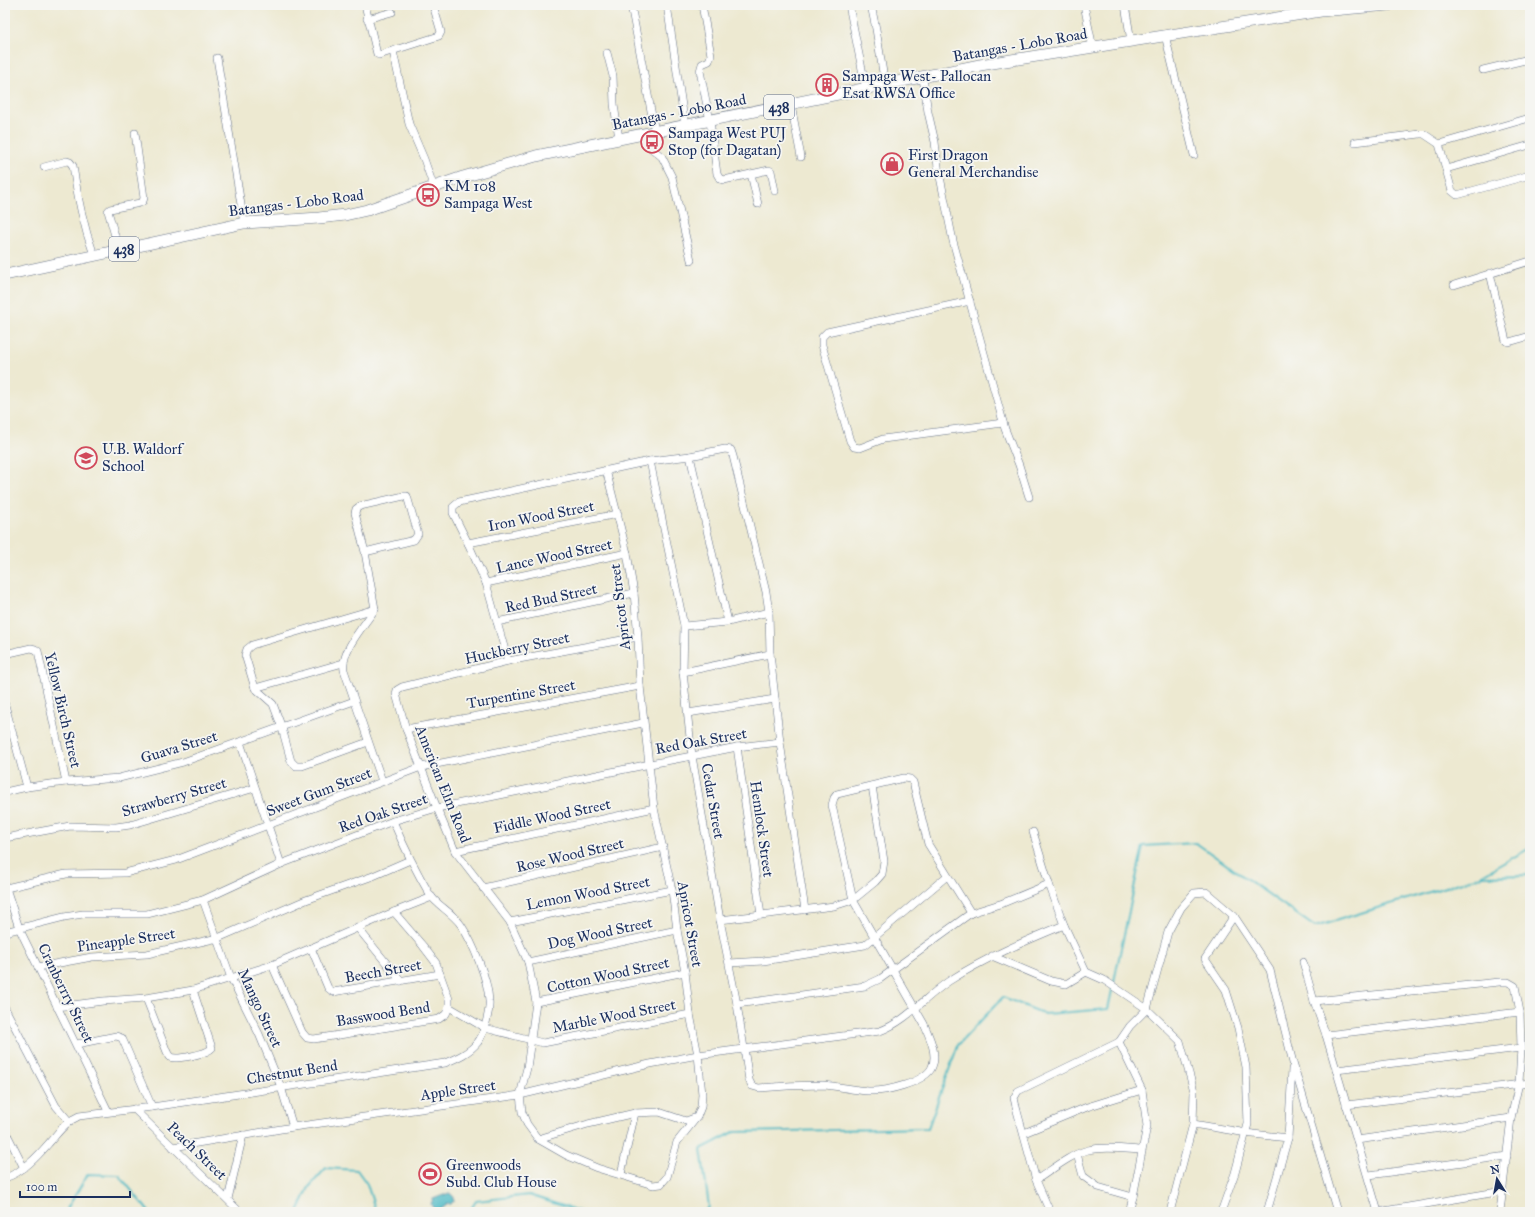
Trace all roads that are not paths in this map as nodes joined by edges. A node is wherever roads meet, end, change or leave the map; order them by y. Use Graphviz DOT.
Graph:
graph roads {
  1 [pos="365,5"];
  2 [pos="433,5"];
  3 [pos="631,5"];
  4 [pos="667,5"];
  5 [pos="702,5"];
  6 [pos="849,5"];
  7 [pos="871,5"];
  8 [pos="1084,5"];
  9 [pos="1125,5"];
  10 [pos="1389,5"];
  11 [pos="1320,8"];
  12 [pos="392,12"];
  13 [pos="367,19"];
  14 [pos="1164,35"];
  15 [pos="1131,41"];
  16 [pos="1093,48"];
  17 [pos="393,51"];
  18 [pos="606,53"];
  19 [pos="217,58"];
  20 [pos="1530,60"];
  21 [pos="1483,70"];
  22 [pos="923,78"];
  23 [pos="885,85"];
  24 [pos="866,89"];
  25 [pos="791,105"];
  26 [pos="1530,119"];
  27 [pos="710,121"];
  28 [pos="685,126"];
  29 [pos="136,133"];
  30 [pos="650,133"];
  31 [pos="619,139"];
  32 [pos="1355,142"];
  33 [pos="1439,144"];
  34 [pos="1530,145"];
  35 [pos="1194,155"];
  36 [pos="801,157"];
  37 [pos="44,167"];
  38 [pos="1446,169"];
  39 [pos="751,174"];
  40 [pos="1530,175"];
  41 [pos="434,188"];
  42 [pos="775,191"];
  43 [pos="758,204"];
  44 [pos="244,222"];
  45 [pos="119,250"];
  46 [pos="94,255"];
  47 [pos="690,260"];
  48 [pos="1530,261"];
  49 [pos="1490,273"];
  50 [pos="5,275"];
  51 [pos="1454,285"];
  52 [pos="970,301"];
  53 [pos="1530,336"];
  54 [pos="1003,423"];
  55 [pos="690,456"];
  56 [pos="650,461"];
  57 [pos="606,470"];
  58 [pos="1029,496"];
  59 [pos="618,514"];
  60 [pos="468,543"];
  61 [pos="365,552"];
  62 [pos="627,553"];
  63 [pos="486,583"];
  64 [pos="634,594"];
  65 [pos="375,609"];
  66 [pos="769,612"];
  67 [pos="497,622"];
  68 [pos="728,622"];
  69 [pos="684,626"];
  70 [pos="638,637"];
  71 [pos="5,654"];
  72 [pos="770,654"];
  73 [pos="508,661"];
  74 [pos="343,663"];
  75 [pos="683,672"];
  76 [pos="640,686"];
  77 [pos="402,687"];
  78 [pos="256,688"];
  79 [pos="775,698"];
  80 [pos="354,701"];
  81 [pos="5,705"];
  82 [pos="688,713"];
  83 [pos="643,723"];
  84 [pos="282,728"];
  85 [pos="406,729"];
  86 [pos="240,742"];
  87 [pos="368,742"];
  88 [pos="780,742"];
  89 [pos="737,747"];
  90 [pos="692,756"];
  91 [pos="650,764"];
  92 [pos="421,767"];
  93 [pos="382,781"];
  94 [pos="66,782"];
  95 [pos="872,786"];
  96 [pos="27,787"];
  97 [pos="255,788"];
  98 [pos="5,792"];
  99 [pos="436,808"];
  100 [pos="654,808"];
  101 [pos="393,821"];
  102 [pos="268,825"];
  103 [pos="1033,832"];
  104 [pos="5,838"];
  105 [pos="662,847"];
  106 [pos="455,851"];
  107 [pos="410,860"];
  108 [pos="281,864"];
  109 [pos="947,876"];
  110 [pos="1049,884"];
  111 [pos="5,886"];
  112 [pos="482,888"];
  113 [pos="672,890"];
  114 [pos="432,897"];
  115 [pos="203,900"];
  116 [pos="853,900"];
  117 [pos="805,910"];
  118 [pos="394,912"];
  119 [pos="972,912"];
  120 [pos="761,915"];
  121 [pos="1234,916"];
  122 [pos="720,920"];
  123 [pos="510,922"];
  124 [pos="1064,924"];
  125 [pos="357,927"];
  126 [pos="19,928"];
  127 [pos="677,930"];
  128 [pos="5,932"];
  129 [pos="874,937"];
  130 [pos="218,938"];
  131 [pos="310,948"];
  132 [pos="992,956"];
  133 [pos="528,962"];
  134 [pos="1303,962"];
  135 [pos="730,963"];
  136 [pos="272,965"];
  137 [pos="38,967"];
  138 [pos="894,970"];
  139 [pos="685,972"];
  140 [pos="1086,972"];
  141 [pos="440,974"];
  142 [pos="231,978"];
  143 [pos="401,981"];
  144 [pos="193,990"];
  145 [pos="146,998"];
  146 [pos="1314,1001"];
  147 [pos="536,1002"];
  148 [pos="737,1004"];
  149 [pos="58,1007"];
  150 [pos="449,1007"];
  151 [pos="5,1008"];
  152 [pos="915,1008"];
  153 [pos="1147,1009"];
  154 [pos="1520,1012"];
  155 [pos="690,1014"];
  156 [pos="484,1028"];
  157 [pos="1326,1035"];
  158 [pos="532,1040"];
  159 [pos="1119,1042"];
  160 [pos="77,1044"];
  161 [pos="1521,1048"];
  162 [pos="744,1049"];
  163 [pos="698,1055"];
  164 [pos="1293,1063"];
  165 [pos="1336,1070"];
  166 [pos="1519,1083"];
  167 [pos="1530,1083"];
  168 [pos="281,1087"];
  169 [pos="1142,1090"];
  170 [pos="520,1095"];
  171 [pos="1346,1105"];
  172 [pos="152,1107"];
  173 [pos="134,1109"];
  174 [pos="108,1111"];
  175 [pos="635,1113"];
  176 [pos="697,1117"];
  177 [pos="1512,1118"];
  178 [pos="68,1120"];
  179 [pos="1194,1124"];
  180 [pos="293,1127"];
  181 [pos="5,1130"];
  182 [pos="1024,1133"];
  183 [pos="1246,1133"];
  184 [pos="243,1135"];
  185 [pos="1288,1138"];
  186 [pos="538,1139"];
  187 [pos="1357,1140"];
  188 [pos="173,1147"];
  189 [pos="1141,1150"];
  190 [pos="1077,1154"];
  191 [pos="1507,1156"];
  192 [pos="24,1168"];
  193 [pos="621,1174"];
  194 [pos="1368,1175"];
  195 [pos="5,1178"];
  196 [pos="1036,1180"];
  197 [pos="1503,1191"];
  198 [pos="1133,1197"];
  199 [pos="228,1199"];
  200 [pos="240,1212"];
  201 [pos="1050,1212"];
  202 [pos="1129,1212"];
  203 [pos="1170,1212"];
  204 [pos="1221,1212"];
  205 [pos="1267,1212"];
  206 [pos="1337,1212"];
  207 [pos="1378,1212"];
  208 [pos="1500,1212"];
  1 -- 13 [label="street"];
  2 -- 17 [label="street"];
  3 -- 30 [label="street"];
  4 -- 28 [label="street"];
  5 -- 27 [label="street"];
  6 -- 24 [label="street"];
  7 -- 23 [label="street"];
  8 -- 16 [label="street"];
  9 -- 15 [label="street"];
  10 -- 11 [label="main road, Batangas - Lobo Road / 438"];
  11 -- 14 [label="main road, Batangas - Lobo Road / 438"];
  12 -- 13 [label="street"];
  13 -- 17 [label="street"];
  14 -- 15 [label="main road, Batangas - Lobo Road / 438"];
  14 -- 35 [label="street"];
  15 -- 16 [label="main road, Batangas - Lobo Road / 438"];
  16 -- 22 [label="main road, Batangas - Lobo Road / 438"];
  17 -- 41 [label="street"];
  18 -- 31 [label="street"];
  19 -- 44 [label="street"];
  20 -- 21 [label="street"];
  22 -- 23 [label="main road, Batangas - Lobo Road / 438"];
  22 -- 52 [label="street"];
  23 -- 24 [label="main road, Batangas - Lobo Road / 438"];
  24 -- 25 [label="main road, Batangas - Lobo Road / 438"];
  25 -- 27 [label="main road, Batangas - Lobo Road / 438"];
  25 -- 36 [label="street"];
  26 -- 33 [label="street"];
  27 -- 28 [label="main road, Batangas - Lobo Road / 438"];
  27 -- 39 [label="street"];
  28 -- 30 [label="main road, Batangas - Lobo Road / 438"];
  29 -- 45 [label="street"];
  30 -- 31 [label="main road, Batangas - Lobo Road / 438"];
  30 -- 47 [label="street"];
  31 -- 41 [label="main road, Batangas - Lobo Road / 438"];
  32 -- 33 [label="street"];
  33 -- 38 [label="street"];
  34 -- 38 [label="street"];
  37 -- 46 [label="street"];
  38 -- 40 [label="street"];
  39 -- 42 [label="street"];
  39 -- 43 [label="street"];
  41 -- 44 [label="main road, Batangas - Lobo Road / 438"];
  44 -- 45 [label="main road, Batangas - Lobo Road / 438"];
  45 -- 46 [label="main road, Batangas - Lobo Road / 438"];
  46 -- 50 [label="main road, Batangas - Lobo Road / 438"];
  48 -- 49 [label="street"];
  49 -- 51 [label="street"];
  49 -- 53 [label="street"];
  52 -- 54 [label="street"];
  52 -- 54 [label="street"];
  54 -- 58 [label="street"];
  55 -- 56 [label="street"];
  55 -- 66 [label="street"];
  55 -- 68 [label="street"];
  56 -- 57 [label="street"];
  56 -- 69 [label="street, Cedar Street"];
  57 -- 59 [label="street, Apricot Street"];
  57 -- 60 [label="street"];
  59 -- 60 [label="street, Iron Wood Street"];
  59 -- 62 [label="street, Apricot Street"];
  60 -- 63 [label="street"];
  61 -- 61 [label="street"];
  61 -- 65 [label="street"];
  62 -- 63 [label="street, Lance Wood Street"];
  62 -- 64 [label="street, Apricot Street"];
  63 -- 67 [label="street"];
  64 -- 67 [label="street, Red Bud Street"];
  64 -- 70 [label="street, Apricot Street"];
  65 -- 74 [label="street"];
  65 -- 78 [label="street"];
  66 -- 68 [label="street"];
  66 -- 72 [label="street"];
  67 -- 73 [label="street"];
  68 -- 69 [label="street"];
  69 -- 75 [label="street, Cedar Street"];
  70 -- 73 [label="street, Huckberry Street"];
  70 -- 76 [label="street, Apricot Street"];
  71 -- 94 [label="street, Yellow Birch Street"];
  72 -- 75 [label="street"];
  72 -- 79 [label="street"];
  73 -- 77 [label="street, Huckberry Street"];
  74 -- 78 [label="street"];
  74 -- 80 [label="street"];
  75 -- 82 [label="street, Cedar Street"];
  76 -- 83 [label="street, Apricot Street"];
  76 -- 85 [label="street, Turpentine Street"];
  77 -- 85 [label="street, American Elm Road"];
  78 -- 84 [label="street"];
  79 -- 82 [label="street"];
  79 -- 88 [label="street"];
  80 -- 84 [label="street, Guava Street"];
  80 -- 87 [label="street"];
  81 -- 96 [label="street"];
  82 -- 90 [label="street, Cedar Street"];
  83 -- 91 [label="street, Apricot Street"];
  83 -- 92 [label="street, Sweet Gum Street"];
  84 -- 86 [label="street, Guava Street"];
  84 -- 87 [label="street"];
  85 -- 92 [label="street, American Elm Road"];
  86 -- 94 [label="street, Guava Street"];
  86 -- 97 [label="street"];
  87 -- 93 [label="street"];
  88 -- 89 [label="street, Red Oak Street"];
  88 -- 117 [label="street"];
  89 -- 90 [label="street, Red Oak Street"];
  89 -- 120 [label="street, Hemlock Street"];
  90 -- 91 [label="street, Red Oak Street"];
  90 -- 122 [label="street, Cedar Street"];
  91 -- 99 [label="street, Red Oak Street"];
  91 -- 100 [label="street, Apricot Street"];
  92 -- 93 [label="street, Sweet Gum Street"];
  92 -- 99 [label="street, American Elm Road"];
  93 -- 102 [label="street, Sweet Gum Street"];
  94 -- 96 [label="street, Guava Street"];
  95 -- 109 [label="street"];
  95 -- 116 [label="street"];
  95 -- 116 [label="street"];
  96 -- 98 [label="street, Guava Street"];
  97 -- 102 [label="street"];
  97 -- 104 [label="street, Strawberry Street"];
  99 -- 101 [label="street, Red Oak Street"];
  99 -- 106 [label="street, American Elm Road"];
  100 -- 105 [label="street, Apricot Street"];
  100 -- 106 [label="street, Fiddle Wood Street"];
  101 -- 107 [label="street, Chestnut Bend"];
  101 -- 108 [label="street, Red Oak Street"];
  102 -- 108 [label="street"];
  102 -- 111 [label="street, Sweet Gum Street"];
  103 -- 110 [label="street"];
  105 -- 112 [label="street, Rose Wood Street"];
  105 -- 113 [label="street, Apricot Street"];
  106 -- 112 [label="street, American Elm Road"];
  107 -- 114 [label="street, Chestnut Bend"];
  107 -- 130 [label="street, Pineapple Street"];
  108 -- 115 [label="street, Red Oak Street"];
  109 -- 119 [label="street"];
  109 -- 129 [label="street"];
  110 -- 119 [label="street"];
  110 -- 124 [label="street"];
  111 -- 126 [label="street, Cranberrry Street"];
  112 -- 123 [label="street, American Elm Road"];
  113 -- 123 [label="street, Lemon Wood Street"];
  113 -- 127 [label="street, Apricot Street"];
  114 -- 118 [label="street"];
  114 -- 156 [label="street, Chestnut Bend"];
  115 -- 126 [label="street, Red Oak Street"];
  115 -- 130 [label="street, Mango Street"];
  116 -- 117 [label="street"];
  116 -- 129 [label="street"];
  117 -- 120 [label="street"];
  118 -- 125 [label="street"];
  118 -- 141 [label="street, Basswood Bend"];
  119 -- 138 [label="street"];
  120 -- 122 [label="street"];
  121 -- 153 [label="street"];
  121 -- 164 [label="street"];
  121 -- 183 [label="street"];
  122 -- 135 [label="street, Cedar Street"];
  123 -- 133 [label="street, American Elm Road"];
  124 -- 132 [label="street, Apple Street"];
  124 -- 140 [label="street"];
  125 -- 131 [label="street"];
  125 -- 143 [label="street"];
  126 -- 128 [label="street, Red Oak Street"];
  126 -- 137 [label="street, Cranberrry Street"];
  127 -- 133 [label="street, Dog Wood Street"];
  127 -- 139 [label="street, Apricot Street"];
  129 -- 135 [label="street"];
  129 -- 138 [label="street"];
  130 -- 137 [label="street, Pineapple Street"];
  130 -- 142 [label="street, Mango Street"];
  131 -- 136 [label="street"];
  131 -- 143 [label="street, Beech Street"];
  132 -- 140 [label="street"];
  132 -- 152 [label="street, Apple Street"];
  133 -- 147 [label="street, American Elm Road"];
  134 -- 146 [label="street"];
  135 -- 148 [label="street, Cedar Street"];
  136 -- 142 [label="street"];
  136 -- 150 [label="street, Basswood Bend"];
  137 -- 149 [label="street, Cranberrry Street"];
  138 -- 148 [label="street"];
  138 -- 152 [label="street"];
  139 -- 147 [label="street, Cotton Wood Street"];
  139 -- 155 [label="street, Apricot Street"];
  140 -- 153 [label="street"];
  141 -- 143 [label="street, Beech Street"];
  141 -- 150 [label="street, Basswood Bend"];
  142 -- 144 [label="street"];
  142 -- 168 [label="street, Mango Street"];
  144 -- 145 [label="street"];
  144 -- 145 [label="street"];
  145 -- 149 [label="street"];
  146 -- 154 [label="street"];
  146 -- 157 [label="street"];
  147 -- 158 [label="street, American Elm Road"];
  148 -- 162 [label="street, Cedar Street"];
  149 -- 160 [label="street, Cranberrry Street"];
  150 -- 156 [label="street"];
  151 -- 178 [label="street"];
  152 -- 162 [label="street, Apple Street"];
  152 -- 162 [label="street, Cedar Street"];
  153 -- 159 [label="street"];
  153 -- 179 [label="street"];
  154 -- 157 [label="street"];
  154 -- 161 [label="street"];
  155 -- 158 [label="street, Marble Wood Street"];
  155 -- 163 [label="street, Apricot Street"];
  156 -- 158 [label="street"];
  156 -- 168 [label="street, Chestnut Bend"];
  157 -- 165 [label="street"];
  158 -- 170 [label="street"];
  159 -- 169 [label="street"];
  159 -- 182 [label="street"];
  160 -- 172 [label="street"];
  160 -- 174 [label="street, Cranberrry Street"];
  161 -- 165 [label="street"];
  161 -- 166 [label="street"];
  162 -- 163 [label="street, Apple Street"];
  163 -- 170 [label="street, Apple Street"];
  163 -- 176 [label="street, Apricot Street"];
  164 -- 185 [label="street"];
  164 -- 206 [label="street"];
  165 -- 171 [label="street"];
  166 -- 167 [label="street"];
  166 -- 171 [label="street"];
  166 -- 177 [label="street"];
  168 -- 172 [label="street, Chestnut Bend"];
  168 -- 180 [label="street, Mango Street"];
  169 -- 182 [label="street"];
  169 -- 189 [label="street"];
  170 -- 180 [label="street, Apple Street"];
  170 -- 186 [label="street"];
  171 -- 187 [label="street"];
  172 -- 173 [label="street, Chestnut Bend"];
  173 -- 174 [label="street, Chestnut Bend"];
  173 -- 188 [label="street, Peach Street"];
  174 -- 178 [label="street, Chestnut Bend"];
  175 -- 176 [label="street"];
  175 -- 186 [label="street"];
  175 -- 193 [label="street"];
  176 -- 193 [label="street"];
  177 -- 187 [label="street"];
  177 -- 191 [label="street"];
  178 -- 192 [label="street"];
  179 -- 183 [label="street"];
  179 -- 203 [label="street"];
  180 -- 184 [label="street, Apple Street"];
  181 -- 192 [label="street"];
  182 -- 196 [label="street"];
  183 -- 185 [label="street"];
  183 -- 204 [label="street"];
  184 -- 188 [label="street, Apple Street"];
  184 -- 199 [label="street"];
  185 -- 205 [label="street"];
  186 -- 193 [label="street"];
  187 -- 194 [label="street"];
  188 -- 199 [label="street, Peach Street"];
  189 -- 190 [label="street"];
  189 -- 198 [label="street"];
  190 -- 196 [label="street"];
  190 -- 198 [label="street"];
  191 -- 194 [label="street"];
  191 -- 197 [label="street"];
  192 -- 195 [label="street"];
  194 -- 207 [label="street"];
  196 -- 201 [label="street"];
  197 -- 207 [label="street"];
  197 -- 208 [label="street"];
  198 -- 202 [label="street"];
  199 -- 200 [label="street, Peach Street"];
}
